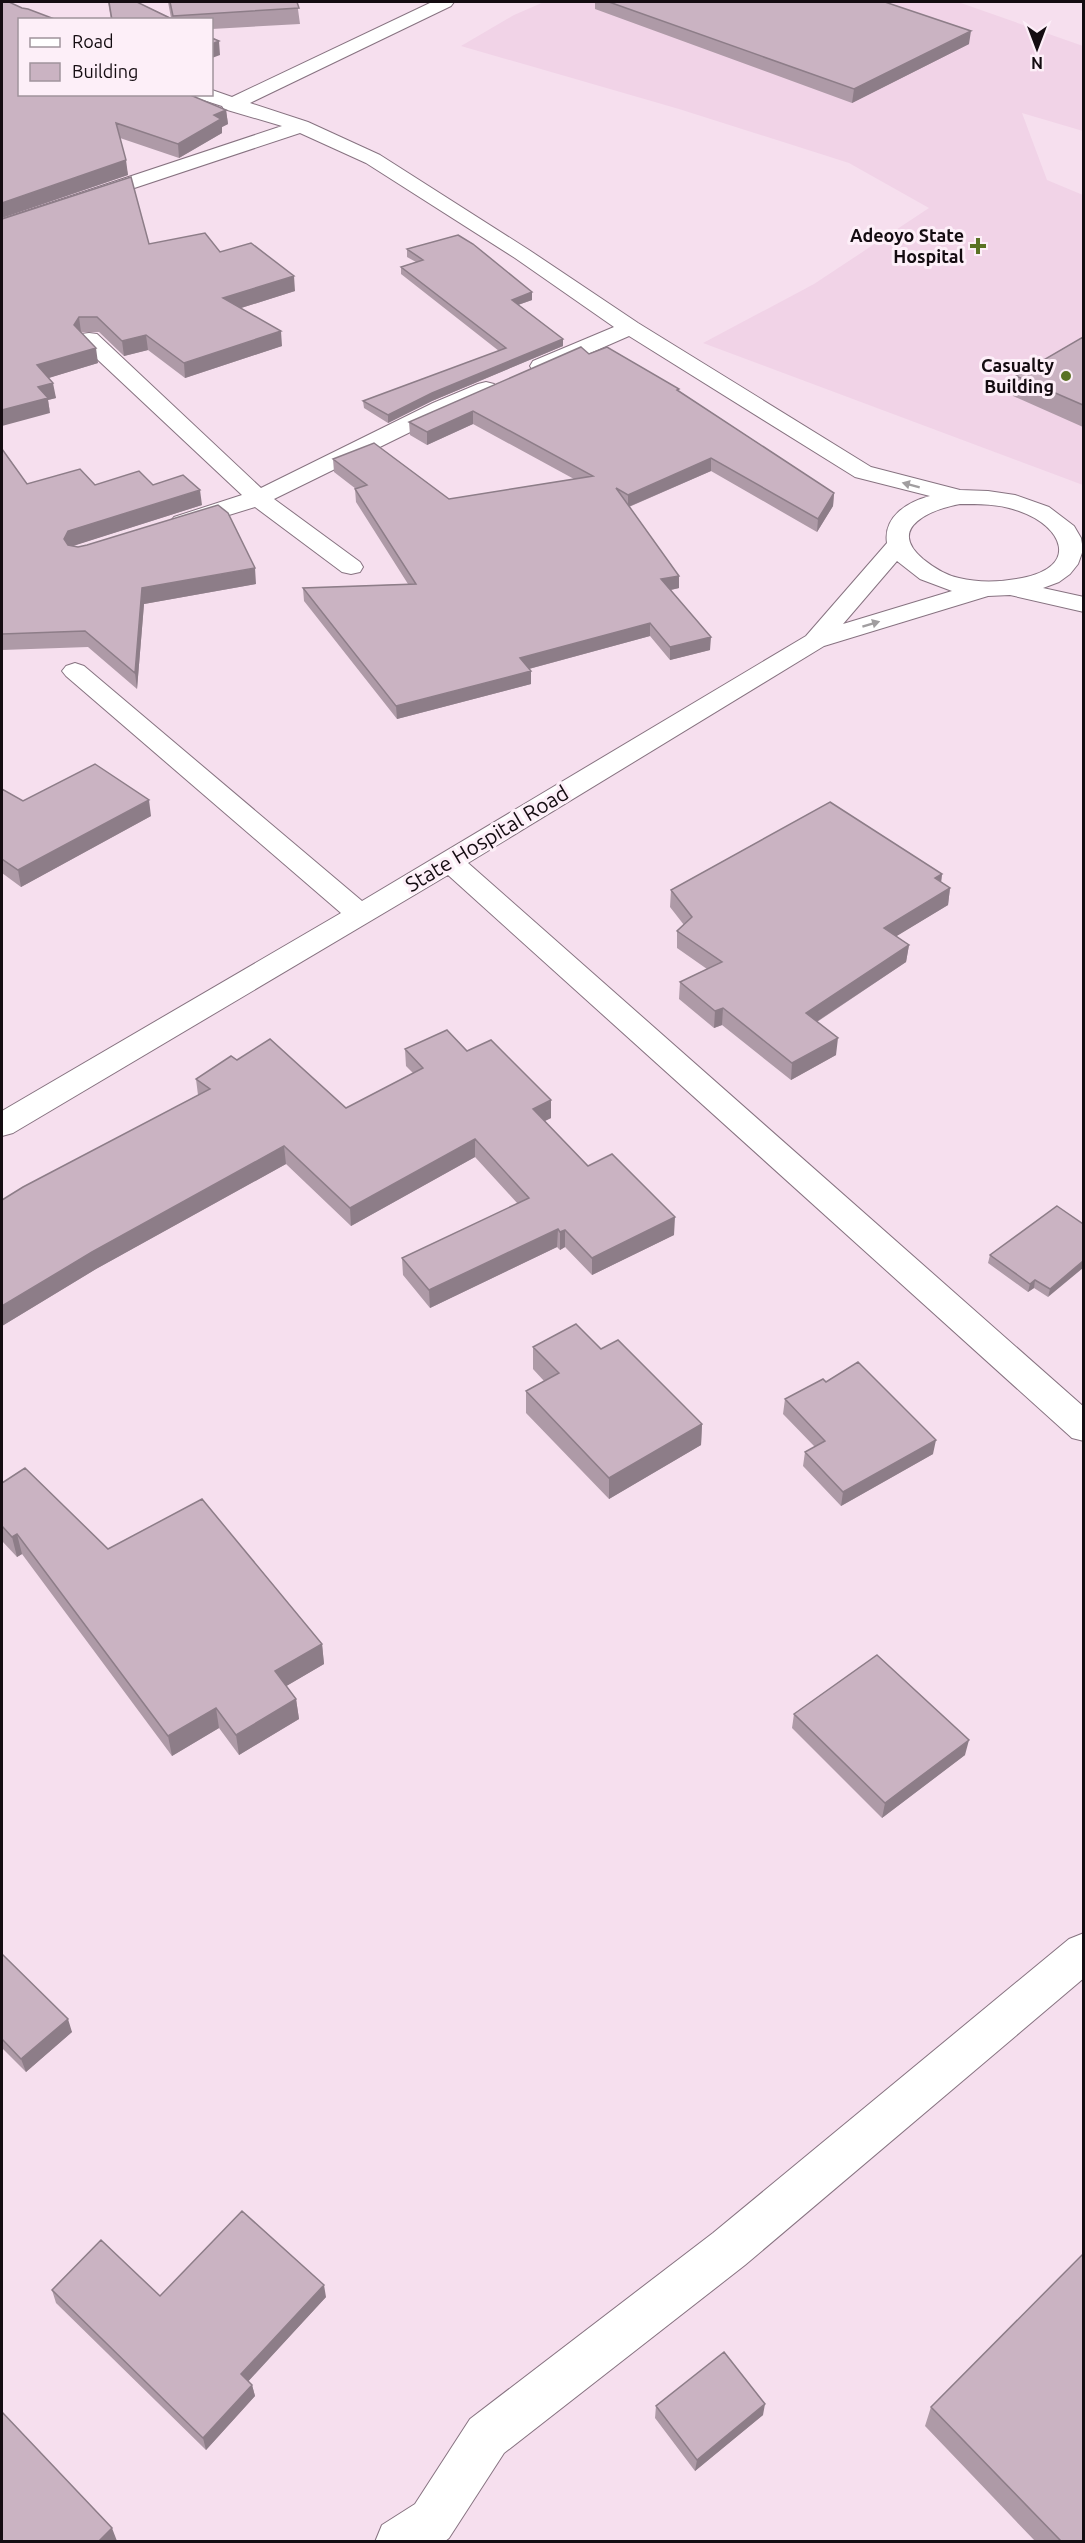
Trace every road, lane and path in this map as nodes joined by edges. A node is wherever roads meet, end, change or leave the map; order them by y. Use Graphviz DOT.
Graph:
graph roads {
  1 [pos="445,2"];
  2 [pos="209,96"];
  3 [pos="231,105"];
  4 [pos="301,126"];
  5 [pos="2,226"];
  6 [pos="630,328"];
  7 [pos="89,339"];
  8 [pos="525,373"];
  9 [pos="504,382"];
  10 [pos="862,472"];
  11 [pos="960,497"];
  12 [pos="258,498"];
  13 [pos="892,519"];
  14 [pos="158,530"];
  15 [pos="1077,551"];
  16 [pos="351,567"];
  17 [pos="1000,588"];
  18 [pos="1083,605"];
  19 [pos="816,641"];
  20 [pos="75,670"];
  21 [pos="450,862"];
  22 [pos="361,915"];
  23 [pos="2,1125"];
  24 [pos="1083,1428"];
  25 [pos="1083,1952"];
  26 [pos="399,2541"];
  1 -- 3 [label="street"];
  2 -- 3 [label="street"];
  3 -- 4 [label="street"];
  4 -- 5 [label="street"];
  4 -- 6 [label="street"];
  6 -- 8 [label="street"];
  6 -- 10 [label="street"];
  7 -- 12 [label="street"];
  9 -- 12 [label="street"];
  11 -- 10 [label="street, one-way"];
  10 -- 13 [label="street"];
  11 -- 13 [label="street"];
  11 -- 15 [label="street"];
  12 -- 14 [label="street"];
  12 -- 16 [label="street"];
  13 -- 17 [label="street"];
  13 -- 19 [label="street"];
  15 -- 17 [label="street, State Hospital Road"];
  17 -- 18 [label="street"];
  19 -- 17 [label="street, State Hospital Road, one-way"];
  19 -- 21 [label="street, State Hospital Road"];
  20 -- 22 [label="street"];
  21 -- 22 [label="street, State Hospital Road"];
  21 -- 24 [label="street"];
  22 -- 23 [label="street, State Hospital Road"];
  25 -- 26 [label="street"];
}
